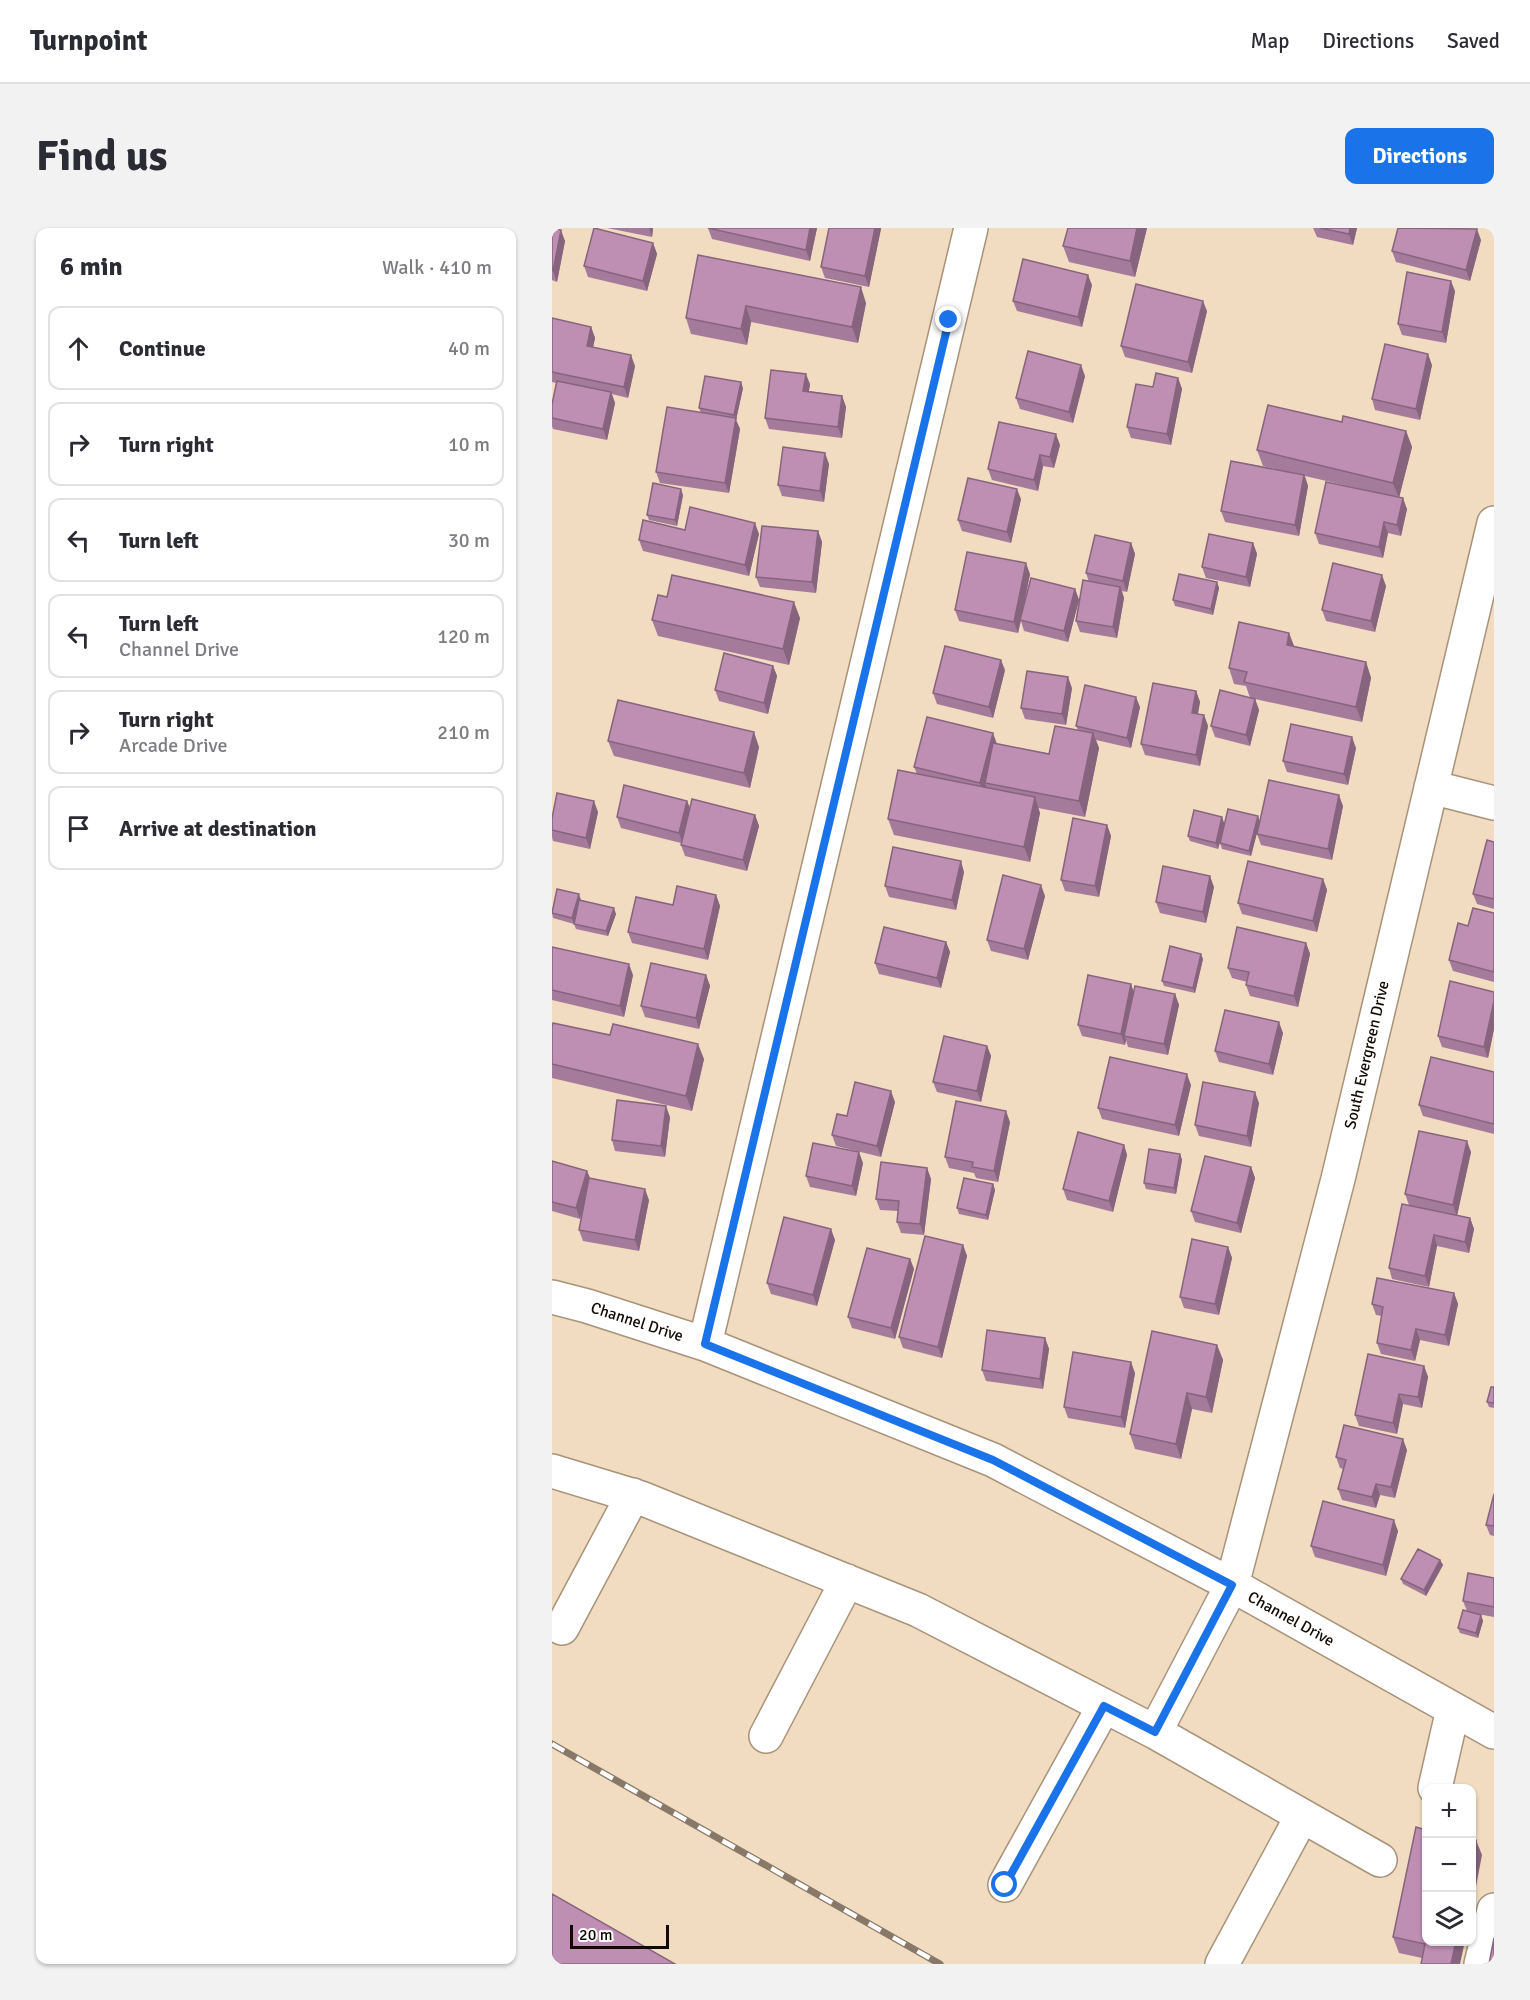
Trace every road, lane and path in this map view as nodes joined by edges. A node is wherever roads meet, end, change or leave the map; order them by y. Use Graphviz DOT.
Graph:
graph roads {
  1 [pos="971,228"];
  2 [pos="1494,523"];
  3 [pos="1431,787"];
  4 [pos="1494,803"];
  5 [pos="552,1297"];
  6 [pos="705,1344"];
  7 [pos="552,1471"];
  8 [pos="633,1495"];
  9 [pos="847,1581"];
  10 [pos="1232,1585"];
  11 [pos="562,1628"];
  12 [pos="1104,1706"];
  13 [pos="1453,1709"];
  14 [pos="1155,1732"];
  15 [pos="1494,1732"];
  16 [pos="766,1736"];
  17 [pos="1436,1784"];
  18 [pos="1302,1816"];
  19 [pos="1380,1860"];
  20 [pos="1005,1885"];
  21 [pos="1494,1910"];
  22 [pos="1222,1964"];
  23 [pos="1481,1964"];
  1 -- 6 [label="street"];
  2 -- 3 [label="street, South Evergreen Drive"];
  3 -- 4 [label="street"];
  3 -- 10 [label="street, South Evergreen Drive"];
  5 -- 6 [label="street, Channel Drive"];
  6 -- 10 [label="street, Channel Drive"];
  7 -- 8 [label="street"];
  8 -- 9 [label="street"];
  8 -- 11 [label="street"];
  9 -- 12 [label="street"];
  9 -- 16 [label="street"];
  10 -- 13 [label="street, Channel Drive"];
  10 -- 14 [label="street, South Evergreen Drive"];
  12 -- 14 [label="street"];
  12 -- 20 [label="street"];
  13 -- 15 [label="street, Channel Drive"];
  13 -- 17 [label="street"];
  14 -- 18 [label="street"];
  18 -- 19 [label="street"];
  18 -- 22 [label="street"];
  21 -- 23 [label="street"];
}
